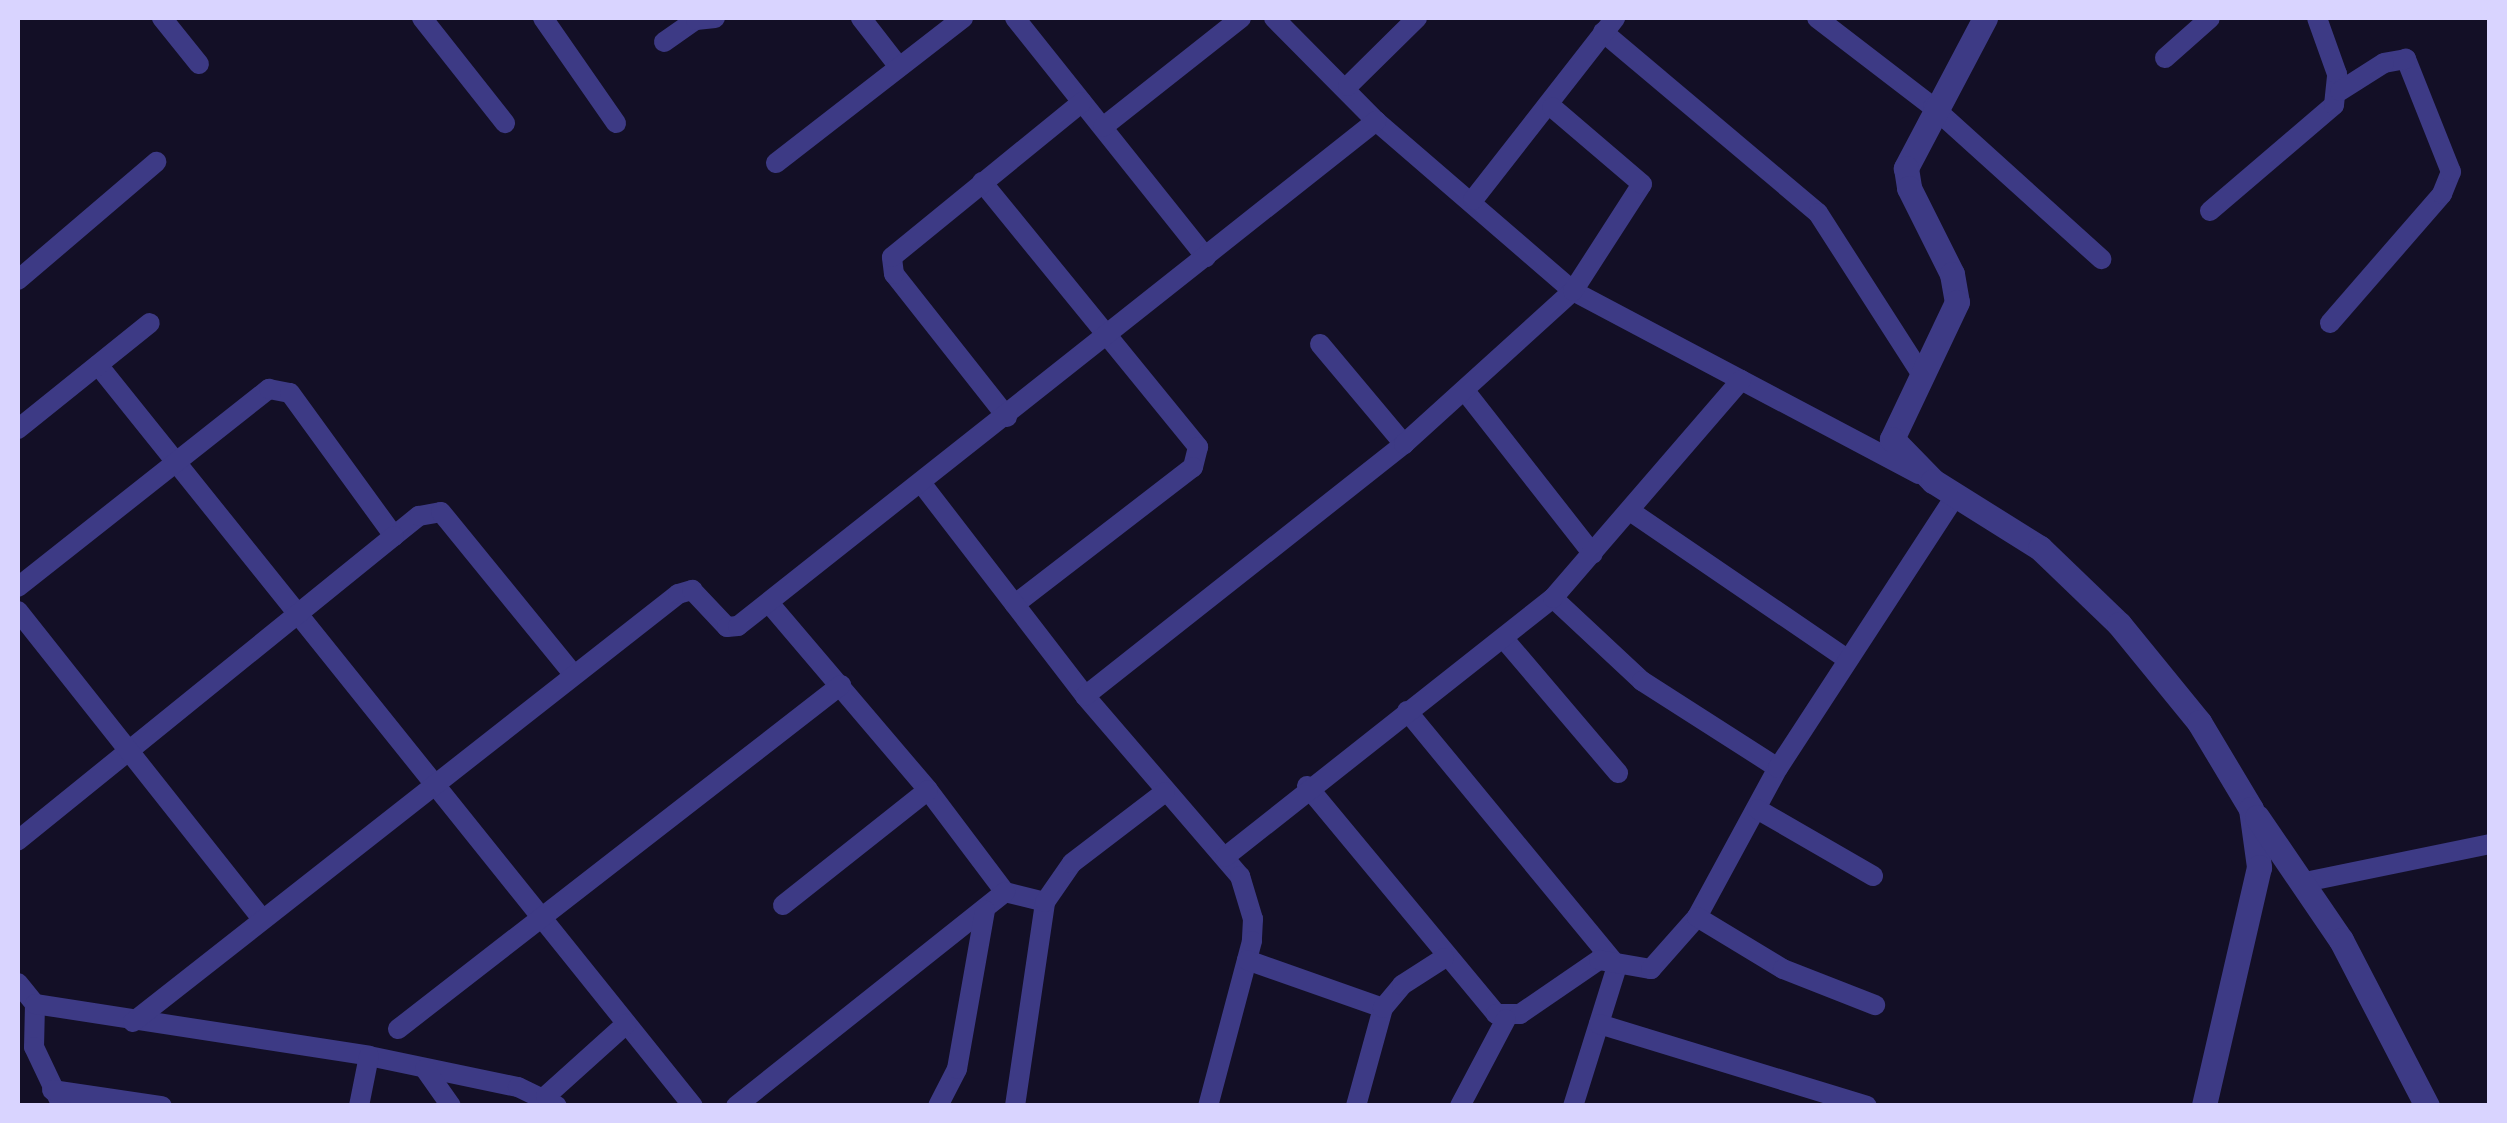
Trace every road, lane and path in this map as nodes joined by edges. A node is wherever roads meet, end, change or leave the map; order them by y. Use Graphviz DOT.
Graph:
graph roads {
  1 [pos="162,18"];
  2 [pos="422,18"];
  3 [pos="543,18"];
  4 [pos="715,18"];
  5 [pos="861,18"];
  6 [pos="962,18"];
  7 [pos="1015,18"];
  8 [pos="1241,18"];
  9 [pos="1274,18"];
  10 [pos="1417,18"];
  11 [pos="1817,18"];
  12 [pos="2210,18"];
  13 [pos="2317,18"];
  14 [pos="1982,19"];
  15 [pos="1609,25"];
  16 [pos="664,42"];
  17 [pos="2165,58"];
  18 [pos="199,64"];
  19 [pos="899,67"];
  20 [pos="1348,86"];
  21 [pos="2340,92"];
  22 [pos="1082,102"];
  23 [pos="1552,107"];
  24 [pos="1933,107"];
  25 [pos="1376,122"];
  26 [pos="505,123"];
  27 [pos="616,123"];
  28 [pos="1103,127"];
  29 [pos="156,162"];
  30 [pos="776,163"];
  31 [pos="982,182"];
  32 [pos="1474,200"];
  33 [pos="2210,211"];
  34 [pos="1206,257"];
  35 [pos="2101,259"];
  36 [pos="18,280"];
  37 [pos="1573,291"];
  38 [pos="150,323"];
  39 [pos="2330,323"];
  40 [pos="1108,337"];
  41 [pos="1320,344"];
  42 [pos="98,366"];
  43 [pos="1920,372"];
  44 [pos="1741,380"];
  45 [pos="1465,391"];
  46 [pos="1007,417"];
  47 [pos="18,429"];
  48 [pos="1404,444"];
  49 [pos="174,461"];
  50 [pos="922,484"];
  51 [pos="1945,488"];
  52 [pos="1630,511"];
  53 [pos="394,536"];
  54 [pos="1593,554"];
  55 [pos="18,587"];
  56 [pos="1553,598"];
  57 [pos="768,603"];
  58 [pos="1015,604"];
  59 [pos="18,610"];
  60 [pos="299,617"];
  61 [pos="1504,639"];
  62 [pos="1848,659"];
  63 [pos="573,674"];
  64 [pos="841,685"];
  65 [pos="1085,696"];
  66 [pos="1407,711"];
  67 [pos="128,750"];
  68 [pos="1778,768"];
  69 [pos="1618,772"];
  70 [pos="434,782"];
  71 [pos="1306,786"];
  72 [pos="928,790"];
  73 [pos="1165,792"];
  74 [pos="1757,809"];
  75 [pos="2251,809"];
  76 [pos="18,840"];
  77 [pos="2490,844"];
  78 [pos="1225,857"];
  79 [pos="1873,876"];
  80 [pos="2304,882"];
  81 [pos="1004,892"];
  82 [pos="1045,902"];
  83 [pos="783,905"];
  84 [pos="986,910"];
  85 [pos="543,915"];
  86 [pos="1697,917"];
  87 [pos="262,918"];
  88 [pos="1444,958"];
  89 [pos="1247,960"];
  90 [pos="1617,966"];
  91 [pos="18,982"];
  92 [pos="35,1004"];
  93 [pos="1874,1005"];
  94 [pos="1383,1008"];
  95 [pos="1506,1019"];
  96 [pos="133,1022"];
  97 [pos="626,1024"];
  98 [pos="1599,1024"];
  99 [pos="398,1029"];
  100 [pos="26,1054"];
  101 [pos="369,1056"];
  102 [pos="426,1069"];
  103 [pos="57,1098"];
  104 [pos="551,1101"];
  105 [pos="684,1102"];
  106 [pos="162,1106"];
  107 [pos="360,1106"];
  108 [pos="451,1106"];
  109 [pos="736,1106"];
  110 [pos="938,1106"];
  111 [pos="1016,1106"];
  112 [pos="1208,1106"];
  113 [pos="1356,1106"];
  114 [pos="1460,1106"];
  115 [pos="1573,1106"];
  116 [pos="1867,1106"];
  117 [pos="2204,1106"];
  118 [pos="2427,1106"];
  1 -- 18 [label="street"];
  2 -- 26 [label="street"];
  3 -- 27 [label="street"];
  4 -- 16 [label="street"];
  5 -- 19 [label="street"];
  6 -- 19 [label="street"];
  7 -- 22 [label="street"];
  8 -- 28 [label="street"];
  9 -- 20 [label="street"];
  10 -- 20 [label="street"];
  11 -- 24 [label="street"];
  12 -- 17 [label="street"];
  13 -- 21 [label="street"];
  14 -- 24 [label="street"];
  15 -- 23 [label="street"];
  15 -- 43 [label="street"];
  19 -- 30 [label="street"];
  20 -- 25 [label="street"];
  21 -- 33 [label="street"];
  21 -- 39 [label="street"];
  22 -- 28 [label="street"];
  22 -- 31 [label="street"];
  23 -- 32 [label="street"];
  23 -- 37 [label="street"];
  24 -- 35 [label="street"];
  24 -- 43 [label="street"];
  25 -- 32 [label="street"];
  25 -- 34 [label="street"];
  28 -- 34 [label="street"];
  29 -- 36 [label="street"];
  31 -- 40 [label="street"];
  31 -- 46 [label="street"];
  32 -- 37 [label="street"];
  34 -- 40 [label="street"];
  37 -- 44 [label="street"];
  37 -- 45 [label="street"];
  38 -- 42 [label="street"];
  40 -- 46 [label="street"];
  40 -- 58 [label="street"];
  41 -- 48 [label="street"];
  42 -- 47 [label="street"];
  42 -- 49 [label="street"];
  43 -- 51 [label="street"];
  44 -- 51 [label="street"];
  44 -- 52 [label="street"];
  45 -- 48 [label="street"];
  45 -- 54 [label="street"];
  46 -- 50 [label="street"];
  48 -- 65 [label="street"];
  49 -- 53 [label="street"];
  49 -- 55 [label="street"];
  49 -- 60 [label="street"];
  50 -- 57 [label="street"];
  50 -- 58 [label="street"];
  51 -- 62 [label="street"];
  51 -- 75 [label="street"];
  52 -- 54 [label="street"];
  52 -- 62 [label="street"];
  53 -- 60 [label="street"];
  53 -- 63 [label="street"];
  54 -- 56 [label="street"];
  56 -- 61 [label="street"];
  56 -- 68 [label="street"];
  57 -- 63 [label="street"];
  57 -- 64 [label="street"];
  58 -- 65 [label="street"];
  59 -- 67 [label="street"];
  60 -- 67 [label="street"];
  60 -- 70 [label="street"];
  61 -- 66 [label="street"];
  61 -- 69 [label="street"];
  62 -- 68 [label="street"];
  63 -- 70 [label="street"];
  64 -- 72 [label="street"];
  64 -- 85 [label="street"];
  65 -- 73 [label="street"];
  66 -- 71 [label="street"];
  66 -- 90 [label="street"];
  67 -- 76 [label="street"];
  67 -- 87 [label="street"];
  68 -- 74 [label="street"];
  70 -- 85 [label="street"];
  70 -- 87 [label="street"];
  71 -- 78 [label="street"];
  71 -- 88 [label="street"];
  72 -- 81 [label="street"];
  72 -- 83 [label="street"];
  73 -- 78 [label="street"];
  73 -- 82 [label="street"];
  74 -- 79 [label="street"];
  74 -- 86 [label="street"];
  75 -- 80 [label="street"];
  75 -- 117 [label="street"];
  77 -- 80 [label="street"];
  78 -- 89 [label="street"];
  80 -- 118 [label="street"];
  81 -- 82 [label="street"];
  81 -- 84 [label="street"];
  82 -- 111 [label="street"];
  84 -- 109 [label="street"];
  84 -- 110 [label="street"];
  85 -- 97 [label="street"];
  85 -- 99 [label="street"];
  86 -- 90 [label="street"];
  86 -- 93 [label="street"];
  87 -- 96 [label="street"];
  88 -- 94 [label="street"];
  88 -- 95 [label="street"];
  89 -- 94 [label="street"];
  89 -- 112 [label="street"];
  90 -- 95 [label="street"];
  90 -- 98 [label="street"];
  91 -- 92 [label="street"];
  92 -- 96 [label="street"];
  92 -- 100 [label="street"];
  94 -- 113 [label="street"];
  95 -- 114 [label="street"];
  96 -- 101 [label="street"];
  97 -- 104 [label="street"];
  97 -- 105 [label="street"];
  98 -- 115 [label="street"];
  98 -- 116 [label="street"];
  100 -- 103 [label="street"];
  101 -- 102 [label="street"];
  101 -- 107 [label="street"];
  102 -- 104 [label="street"];
  102 -- 108 [label="street"];
  103 -- 106 [label="street"];
}
